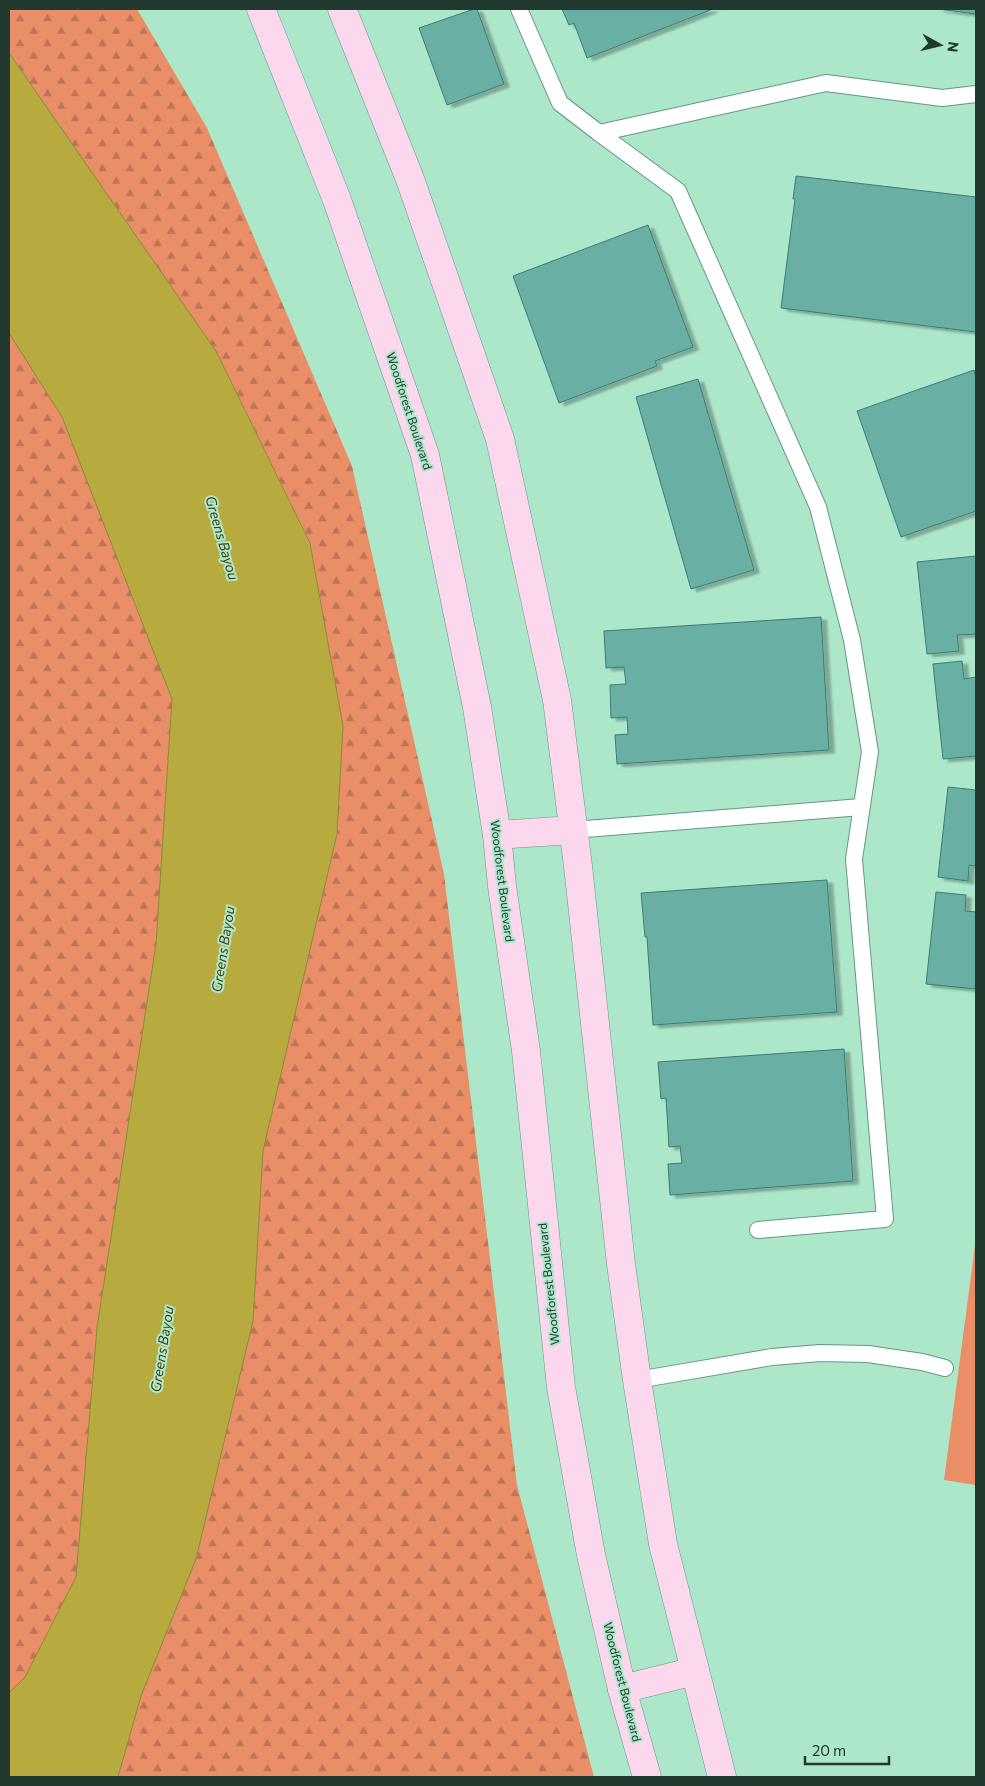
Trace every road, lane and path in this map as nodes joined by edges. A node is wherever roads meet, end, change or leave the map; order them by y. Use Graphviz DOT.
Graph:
graph roads {
  1 [pos="261,9"];
  2 [pos="342,9"];
  3 [pos="519,9"];
  4 [pos="976,94"];
  5 [pos="599,133"];
  6 [pos="861,807"];
  7 [pos="573,830"];
  8 [pos="497,835"];
  9 [pos="758,1230"];
  10 [pos="945,1368"];
  11 [pos="637,1380"];
  12 [pos="695,1671"];
  13 [pos="622,1689"];
  14 [pos="647,1777"];
  15 [pos="722,1777"];
  1 -- 8 [label="main road, Woodforest Boulevard"];
  2 -- 7 [label="main road"];
  3 -- 5 [label="lane"];
  4 -- 5 [label="lane"];
  5 -- 6 [label="lane"];
  6 -- 7 [label="lane"];
  6 -- 9 [label="lane"];
  7 -- 8 [label="main road"];
  7 -- 11 [label="main road"];
  8 -- 13 [label="main road, Woodforest Boulevard"];
  10 -- 11 [label="lane"];
  11 -- 12 [label="main road"];
  12 -- 13 [label="main road"];
  12 -- 15 [label="main road"];
  13 -- 14 [label="main road, Woodforest Boulevard"];
}
